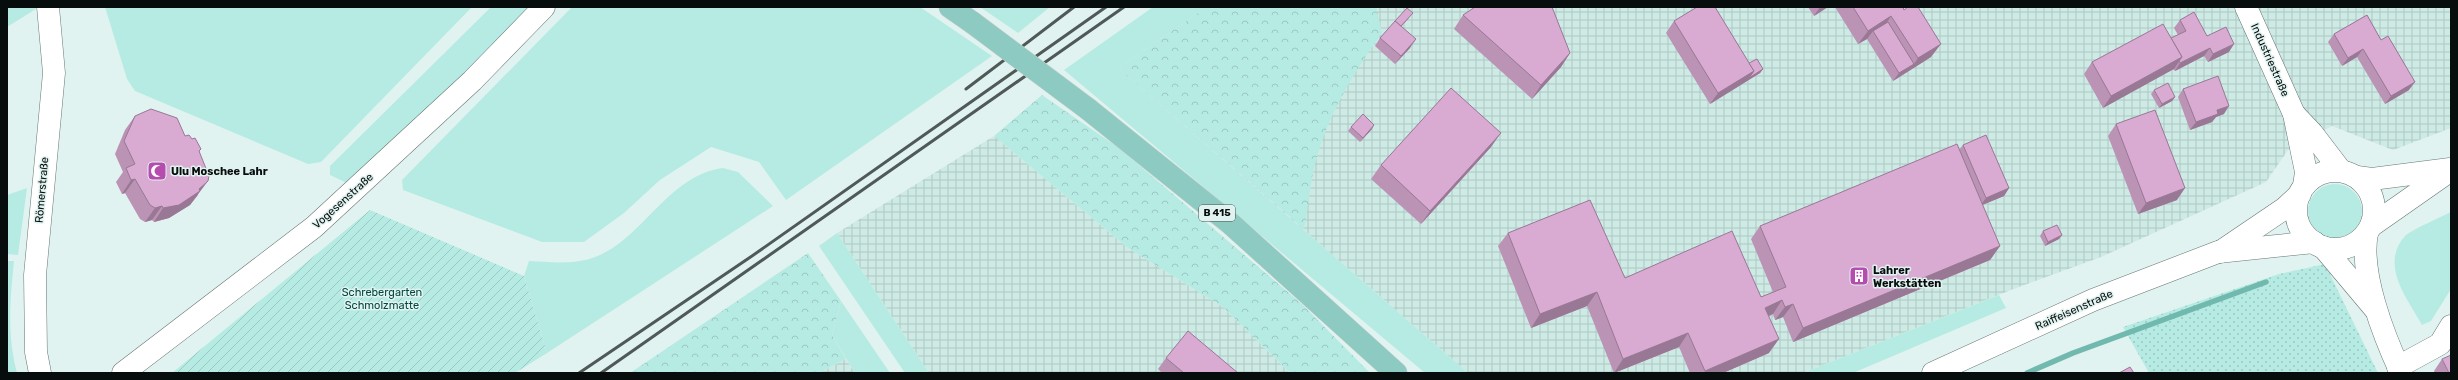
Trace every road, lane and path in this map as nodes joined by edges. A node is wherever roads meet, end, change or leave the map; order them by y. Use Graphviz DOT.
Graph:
graph roads {
  1 [pos="48,7"];
  2 [pos="544,7"];
  3 [pos="950,7"];
  4 [pos="2246,7"];
  5 [pos="2294,114"];
  6 [pos="2451,169"];
  7 [pos="2349,174"];
  8 [pos="2302,190"];
  9 [pos="2369,230"];
  10 [pos="2318,245"];
  11 [pos="2218,252"];
  12 [pos="2375,309"];
  13 [pos="2451,326"];
  14 [pos="2399,370"];
  15 [pos="40,373"];
  16 [pos="123,373"];
  17 [pos="1396,373"];
  18 [pos="1933,373"];
  1 -- 15 [label="street, Römerstraße"];
  2 -- 16 [label="street, Vogesenstraße"];
  3 -- 17 [label="main road, B 415, bridge"];
  4 -- 5 [label="street, Industriestraße"];
  5 -- 7 [label="street, Industriestraße"];
  5 -- 8 [label="street, Industriestraße"];
  6 -- 7 [label="street"];
  6 -- 9 [label="street"];
  7 -- 8 [label="street"];
  7 -- 9 [label="street"];
  8 -- 10 [label="street"];
  8 -- 11 [label="street, Raiffeisenstraße"];
  9 -- 10 [label="street"];
  9 -- 12 [label="street"];
  10 -- 11 [label="street, Raiffeisenstraße"];
  10 -- 12 [label="street"];
  11 -- 18 [label="street, Raiffeisenstraße"];
  12 -- 14 [label="street"];
  13 -- 14 [label="street"];
}
